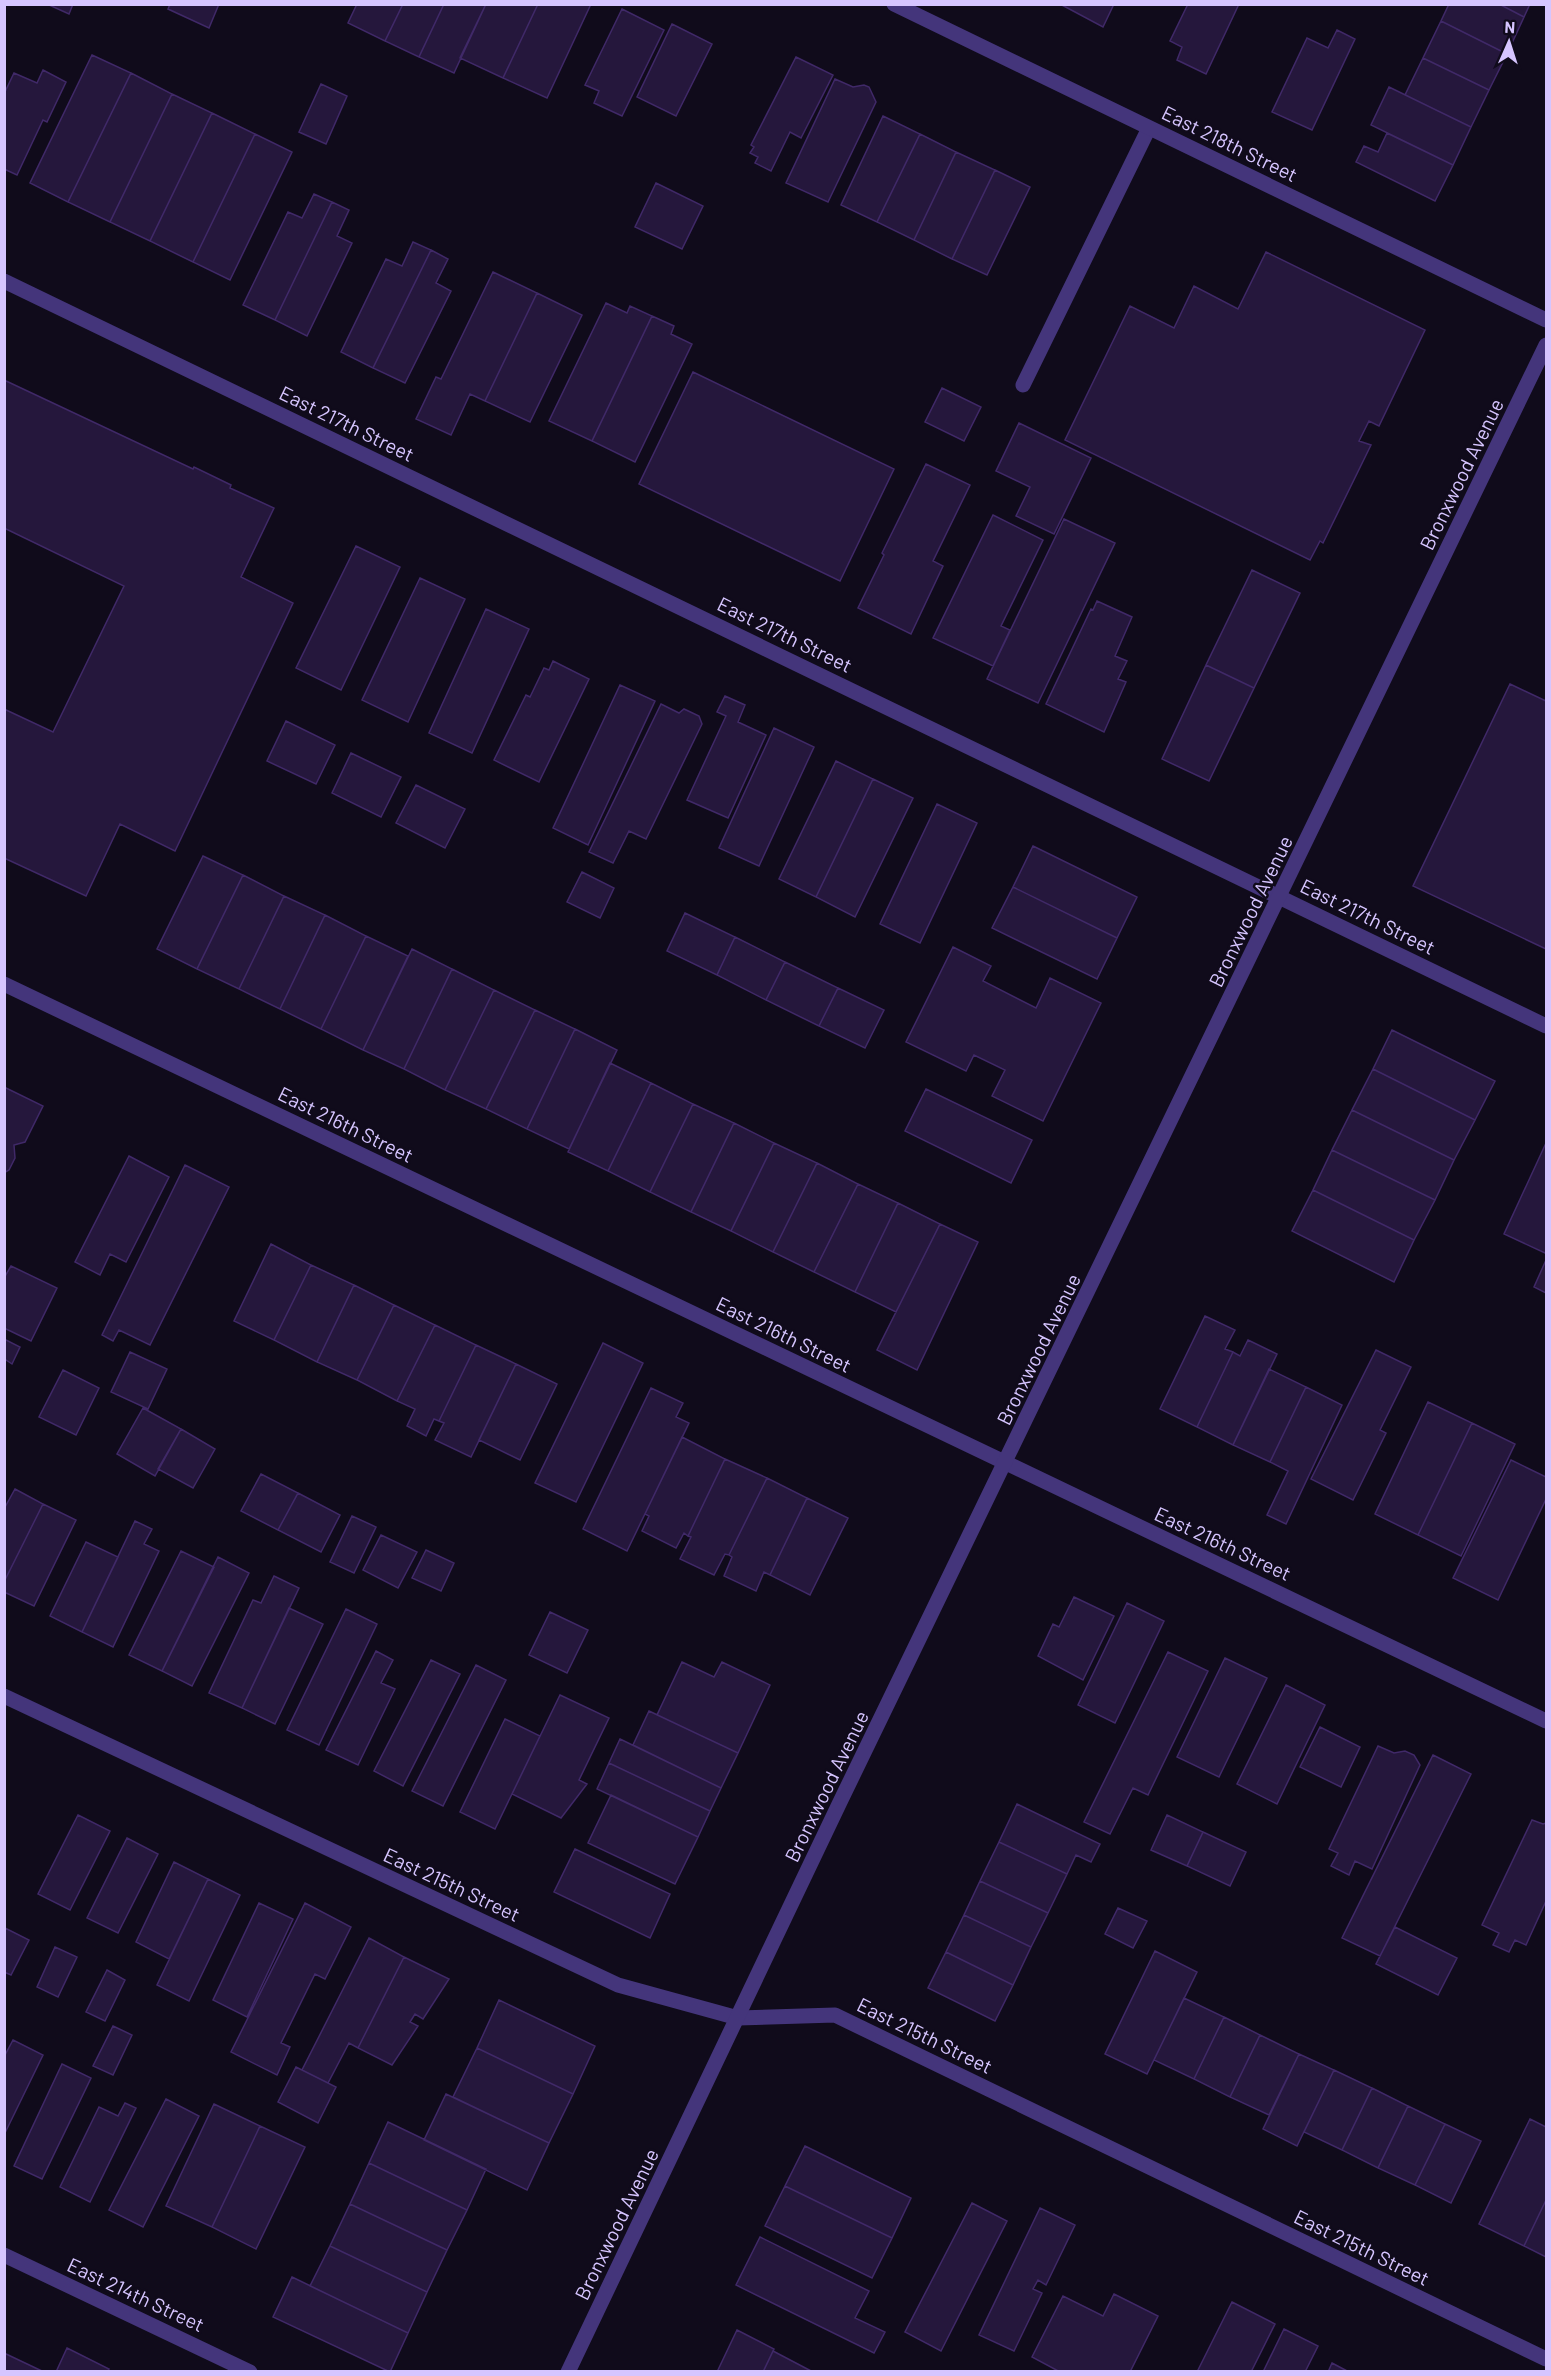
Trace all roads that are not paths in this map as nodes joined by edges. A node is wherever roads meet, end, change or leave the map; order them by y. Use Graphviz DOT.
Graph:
graph roads {
  1 [pos="894,4"];
  2 [pos="1149,128"];
  3 [pos="4,281"];
  4 [pos="1546,320"];
  5 [pos="1546,345"];
  6 [pos="1023,386"];
  7 [pos="1280,897"];
  8 [pos="4,984"];
  9 [pos="1546,1026"];
  10 [pos="1006,1463"];
  11 [pos="4,1696"];
  12 [pos="1546,1721"];
  13 [pos="738,2018"];
  14 [pos="4,2255"];
  15 [pos="1546,2359"];
  16 [pos="250,2372"];
  17 [pos="568,2372"];
  1 -- 2 [label="street, East 218th Street"];
  2 -- 4 [label="street, East 218th Street"];
  2 -- 6 [label="street"];
  3 -- 7 [label="street, East 217th Street"];
  5 -- 7 [label="street, Bronxwood Avenue"];
  7 -- 9 [label="street, East 217th Street"];
  7 -- 10 [label="street, Bronxwood Avenue"];
  8 -- 10 [label="street, East 216th Street"];
  10 -- 12 [label="street, East 216th Street"];
  10 -- 13 [label="street, Bronxwood Avenue"];
  11 -- 13 [label="street, East 215th Street"];
  13 -- 15 [label="street, East 215th Street"];
  13 -- 17 [label="street, Bronxwood Avenue"];
  14 -- 16 [label="street, East 214th Street"];
}
